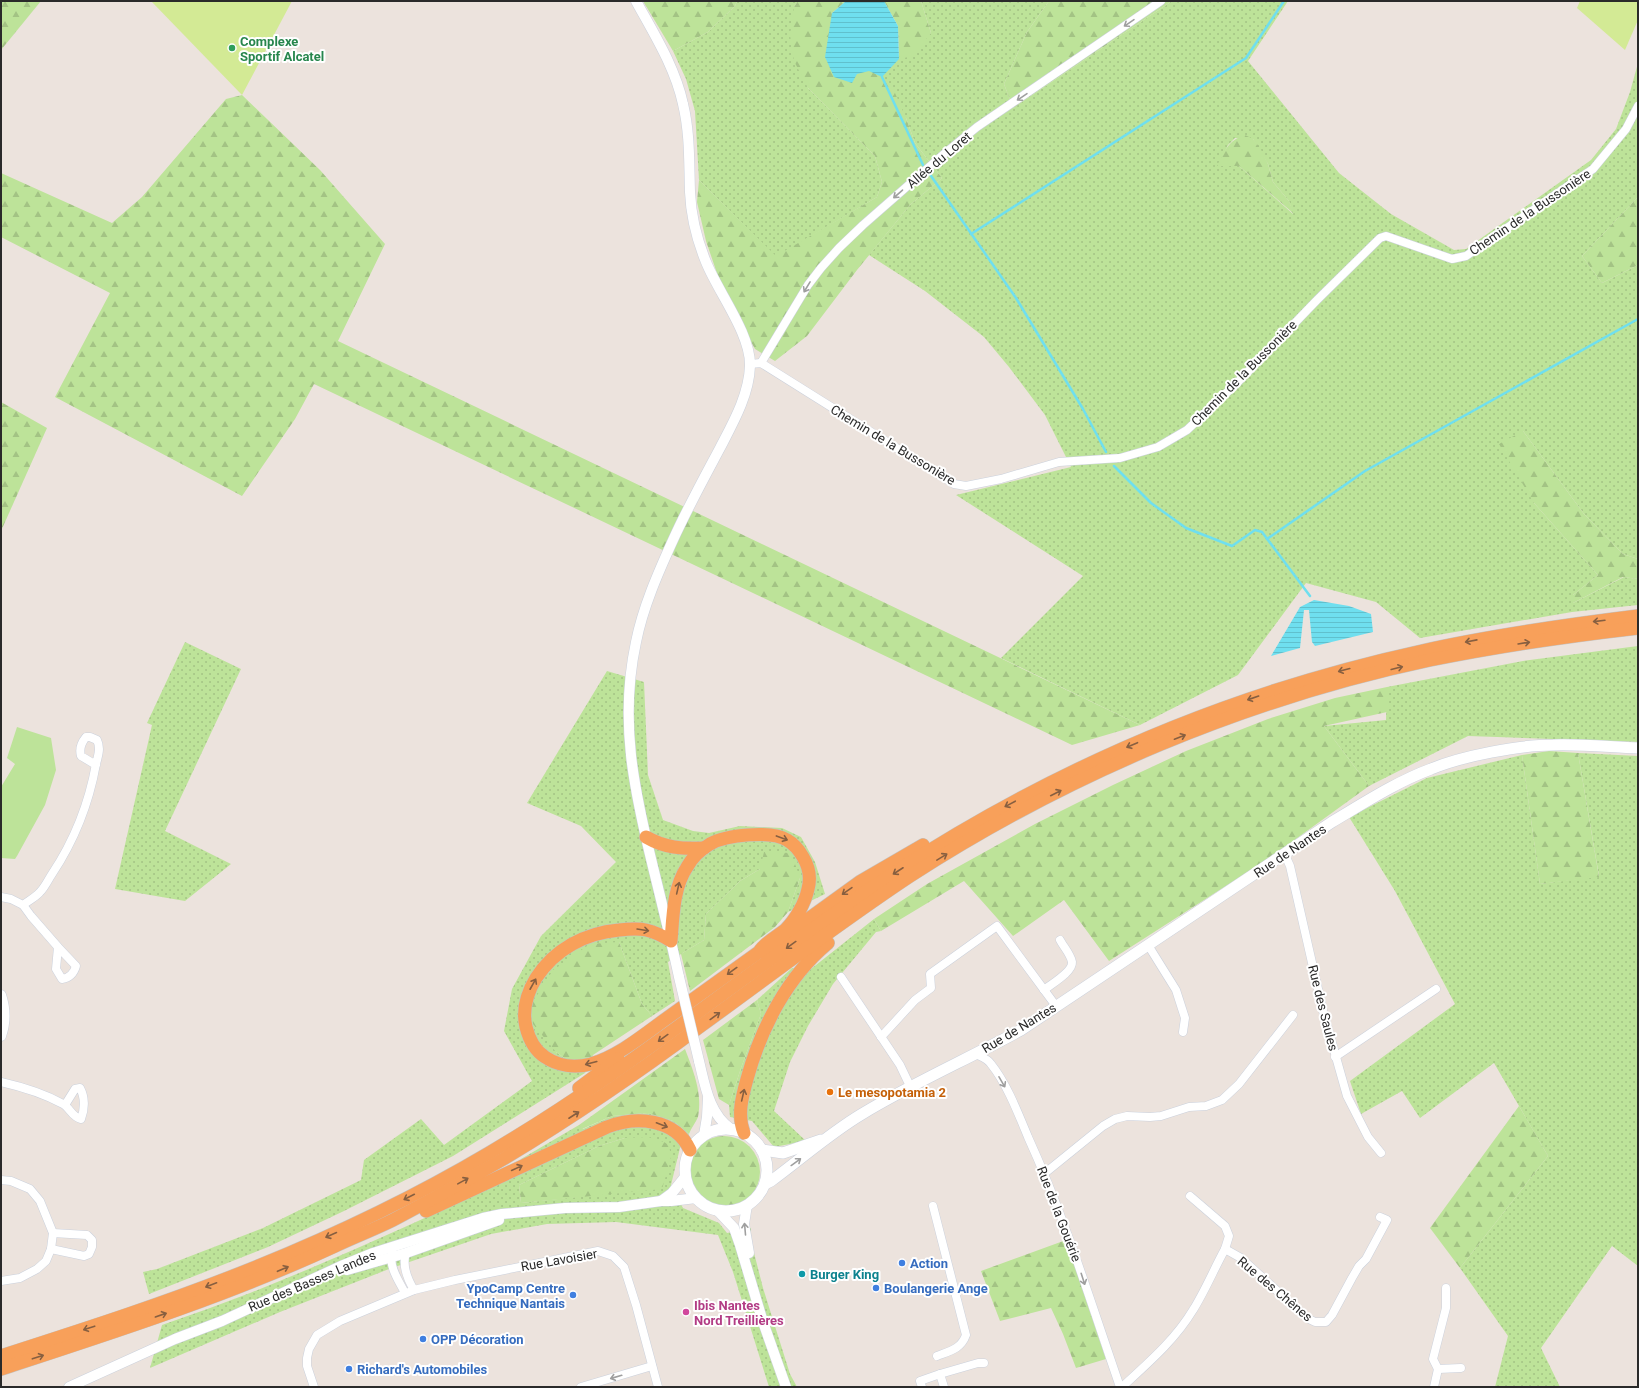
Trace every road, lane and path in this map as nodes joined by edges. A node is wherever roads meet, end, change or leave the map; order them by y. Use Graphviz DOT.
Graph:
graph roads {
  1 [pos="636,1"];
  2 [pos="1161,1"];
  3 [pos="1638,106"];
  4 [pos="750,364"];
  5 [pos="761,364"];
  6 [pos="1638,616"];
  7 [pos="1638,628"];
  8 [pos="1638,748"];
  9 [pos="96,765"];
  10 [pos="954,835"];
  11 [pos="646,838"];
  12 [pos="704,848"];
  13 [pos="1285,855"];
  14 [pos="886,893"];
  15 [pos="1,897"];
  16 [pos="23,905"];
  17 [pos="1060,940"];
  18 [pos="671,941"];
  19 [pos="1148,945"];
  20 [pos="58,947"];
  21 [pos="759,952"];
  22 [pos="841,977"];
  23 [pos="706,990"];
  24 [pos="1044,990"];
  25 [pos="1436,990"];
  26 [pos="1,995"];
  27 [pos="1056,1006"];
  28 [pos="1293,1015"];
  29 [pos="1183,1032"];
  30 [pos="1,1036"];
  31 [pos="881,1037"];
  32 [pos="976,1054"];
  33 [pos="1335,1057"];
  34 [pos="1,1082"];
  35 [pos="910,1086"];
  36 [pos="708,1096"];
  37 [pos="65,1105"];
  38 [pos="528,1130"];
  39 [pos="737,1131"];
  40 [pos="704,1135"];
  41 [pos="826,1139"];
  42 [pos="690,1150"];
  43 [pos="762,1150"];
  44 [pos="1381,1154"];
  45 [pos="1045,1173"];
  46 [pos="685,1177"];
  47 [pos="1,1180"];
  48 [pos="765,1184"];
  49 [pos="1190,1196"];
  50 [pos="696,1198"];
  51 [pos="661,1201"];
  52 [pos="747,1205"];
  53 [pos="933,1206"];
  54 [pos="718,1210"];
  55 [pos="516,1214"];
  56 [pos="1380,1217"];
  57 [pos="392,1220"];
  58 [pos="53,1233"];
  59 [pos="421,1238"];
  60 [pos="51,1249"];
  61 [pos="1225,1249"];
  62 [pos="406,1253"];
  63 [pos="392,1257"];
  64 [pos="1,1281"];
  65 [pos="305,1283"];
  66 [pos="1446,1288"];
  67 [pos="414,1290"];
  68 [pos="405,1293"];
  69 [pos="1,1356"];
  70 [pos="937,1356"];
  71 [pos="984,1363"];
  72 [pos="652,1366"];
  73 [pos="1461,1368"];
  74 [pos="1,1369"];
  75 [pos="1438,1369"];
  76 [pos="940,1374"];
  77 [pos="69,1387"];
  78 [pos="314,1387"];
  79 [pos="581,1387"];
  80 [pos="658,1387"];
  81 [pos="786,1387"];
  82 [pos="790,1387"];
  83 [pos="922,1387"];
  84 [pos="944,1387"];
  85 [pos="1121,1387"];
  86 [pos="1434,1387"];
  1 -- 4 [label="street"];
  2 -- 5 [label="street, Allée du Loret, one-way"];
  3 -- 5 [label="street, Chemin de la Bussonière"];
  4 -- 5 [label="street"];
  4 -- 11 [label="street"];
  6 -- 10 [label="highway, one-way"];
  14 -- 7 [label="highway, one-way"];
  8 -- 13 [label="main road, Rue de Nantes"];
  9 -- 16 [label="street"];
  10 -- 21 [label="highway, one-way"];
  10 -- 38 [label="highway, one-way"];
  11 -- 12 [label="highway"];
  11 -- 18 [label="street"];
  18 -- 12 [label="highway, one-way"];
  12 -- 21 [label="highway, one-way"];
  13 -- 19 [label="main road, Rue de Nantes"];
  13 -- 33 [label="street, Rue des Saules"];
  39 -- 14 [label="highway, one-way"];
  57 -- 14 [label="highway, one-way"];
  15 -- 16 [label="street"];
  16 -- 20 [label="street"];
  17 -- 24 [label="street"];
  23 -- 18 [label="highway, one-way"];
  18 -- 36 [label="street, bridge"];
  19 -- 27 [label="main road, Rue de Nantes"];
  19 -- 29 [label="street"];
  21 -- 23 [label="highway, one-way"];
  22 -- 31 [label="street"];
  23 -- 38 [label="highway"];
  24 -- 27 [label="street"];
  24 -- 31 [label="street"];
  25 -- 33 [label="street"];
  26 -- 30 [label="street"];
  27 -- 32 [label="main road, Rue de Nantes"];
  28 -- 45 [label="street"];
  31 -- 35 [label="street"];
  32 -- 35 [label="main road, Rue de Nantes"];
  32 -- 45 [label="street, Rue de la Gouérie, one-way"];
  33 -- 44 [label="street, Rue des Saules"];
  34 -- 37 [label="street"];
  35 -- 41 [label="main road, Rue de Nantes"];
  36 -- 39 [label="street"];
  36 -- 40 [label="street"];
  38 -- 69 [label="highway, one-way"];
  39 -- 40 [label="main road"];
  39 -- 43 [label="main road"];
  40 -- 42 [label="main road"];
  41 -- 43 [label="main road"];
  48 -- 41 [label="main road, one-way"];
  42 -- 46 [label="main road"];
  57 -- 42 [label="highway, one-way"];
  43 -- 48 [label="main road"];
  45 -- 85 [label="street, Rue de la Gouérie, one-way"];
  46 -- 50 [label="main road"];
  46 -- 51 [label="street"];
  47 -- 58 [label="street"];
  48 -- 52 [label="main road"];
  49 -- 61 [label="street"];
  50 -- 51 [label="street, Rue des Basses Landes"];
  50 -- 54 [label="main road"];
  51 -- 55 [label="street, Rue des Basses Landes"];
  52 -- 54 [label="main road"];
  82 -- 52 [label="street, one-way"];
  53 -- 70 [label="street"];
  54 -- 81 [label="street"];
  55 -- 59 [label="street, Rue des Basses Landes"];
  55 -- 62 [label="street"];
  56 -- 61 [label="street, Rue des Chênes"];
  74 -- 57 [label="highway, one-way"];
  58 -- 60 [label="street"];
  58 -- 60 [label="street"];
  59 -- 63 [label="street"];
  59 -- 65 [label="street, Rue des Basses Landes"];
  60 -- 64 [label="street"];
  61 -- 85 [label="street, Rue des Chênes"];
  62 -- 63 [label="street"];
  62 -- 67 [label="street"];
  63 -- 65 [label="street"];
  63 -- 68 [label="street"];
  65 -- 77 [label="street, Rue des Basses Landes"];
  66 -- 75 [label="street"];
  67 -- 68 [label="street, Rue Lavoisier"];
  67 -- 72 [label="street, Rue Lavoisier"];
  68 -- 78 [label="street, Rue Lavoisier"];
  71 -- 76 [label="street"];
  72 -- 79 [label="street, one-way"];
  72 -- 80 [label="street, Rue Lavoisier"];
  73 -- 75 [label="street"];
  75 -- 86 [label="street"];
  76 -- 83 [label="street"];
  76 -- 84 [label="street"];
}
